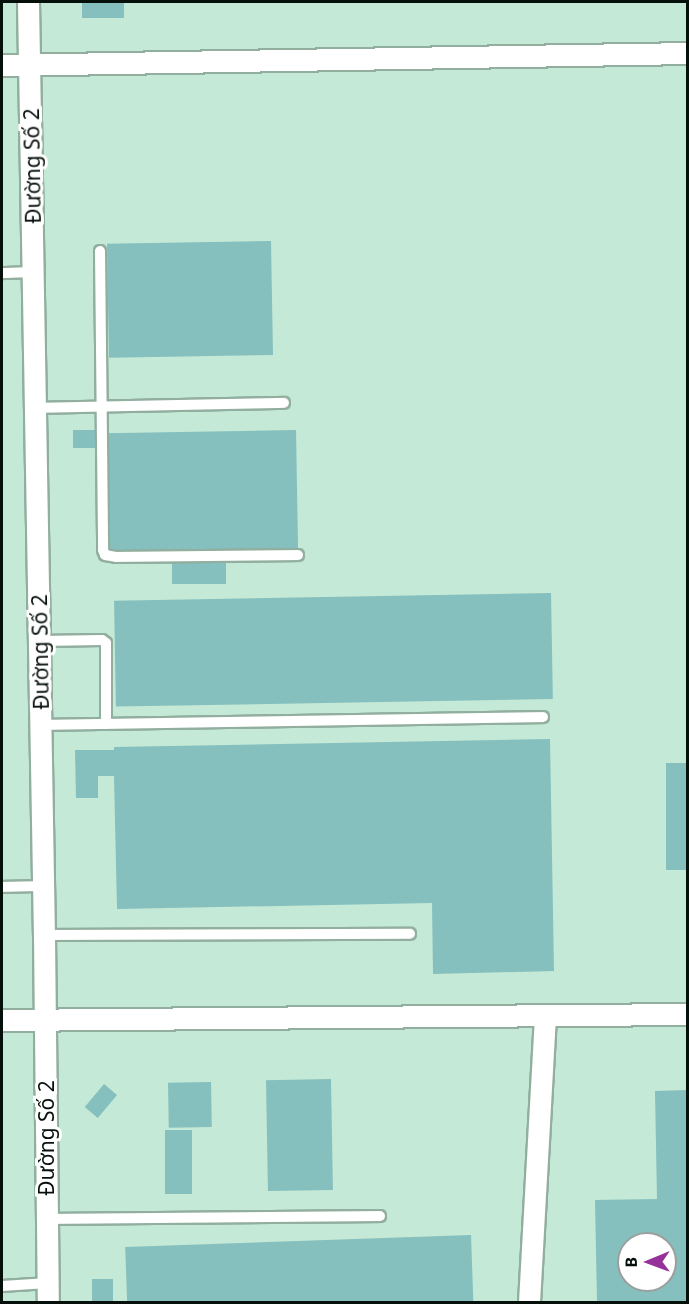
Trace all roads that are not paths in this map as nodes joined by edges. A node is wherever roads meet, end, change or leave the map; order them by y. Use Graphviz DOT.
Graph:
graph roads {
  1 [pos="28,2"];
  2 [pos="687,53"];
  3 [pos="29,64"];
  4 [pos="2,65"];
  5 [pos="100,251"];
  6 [pos="34,272"];
  7 [pos="2,273"];
  8 [pos="284,403"];
  9 [pos="102,407"];
  10 [pos="36,408"];
  11 [pos="298,555"];
  12 [pos="40,640"];
  13 [pos="543,717"];
  14 [pos="106,724"];
  15 [pos="41,725"];
  16 [pos="44,886"];
  17 [pos="2,887"];
  18 [pos="44,934"];
  19 [pos="410,934"];
  20 [pos="687,1014"];
  21 [pos="545,1015"];
  22 [pos="2,1020"];
  23 [pos="45,1020"];
  24 [pos="380,1216"];
  25 [pos="46,1219"];
  26 [pos="2,1286"];
  27 [pos="47,1293"];
  28 [pos="529,1302"];
  1 -- 3 [label="street, Đường Số 2"];
  2 -- 3 [label="street"];
  3 -- 4 [label="street"];
  3 -- 6 [label="street, Đường Số 2"];
  5 -- 9 [label="lane"];
  6 -- 7 [label="lane"];
  6 -- 10 [label="street, Đường Số 2"];
  8 -- 9 [label="lane"];
  9 -- 10 [label="lane"];
  9 -- 11 [label="lane"];
  10 -- 12 [label="street, Đường Số 2"];
  12 -- 14 [label="lane"];
  12 -- 15 [label="street, Đường Số 2"];
  13 -- 14 [label="lane"];
  14 -- 15 [label="lane"];
  15 -- 16 [label="street, Đường Số 2"];
  16 -- 17 [label="lane"];
  16 -- 18 [label="street, Đường Số 2"];
  18 -- 19 [label="lane"];
  18 -- 23 [label="street, Đường Số 2"];
  20 -- 21 [label="street"];
  21 -- 23 [label="street"];
  21 -- 28 [label="street"];
  22 -- 23 [label="street"];
  23 -- 25 [label="street, Đường Số 2"];
  24 -- 25 [label="lane"];
  25 -- 27 [label="street, Đường Số 2"];
  26 -- 27 [label="lane"];
}
